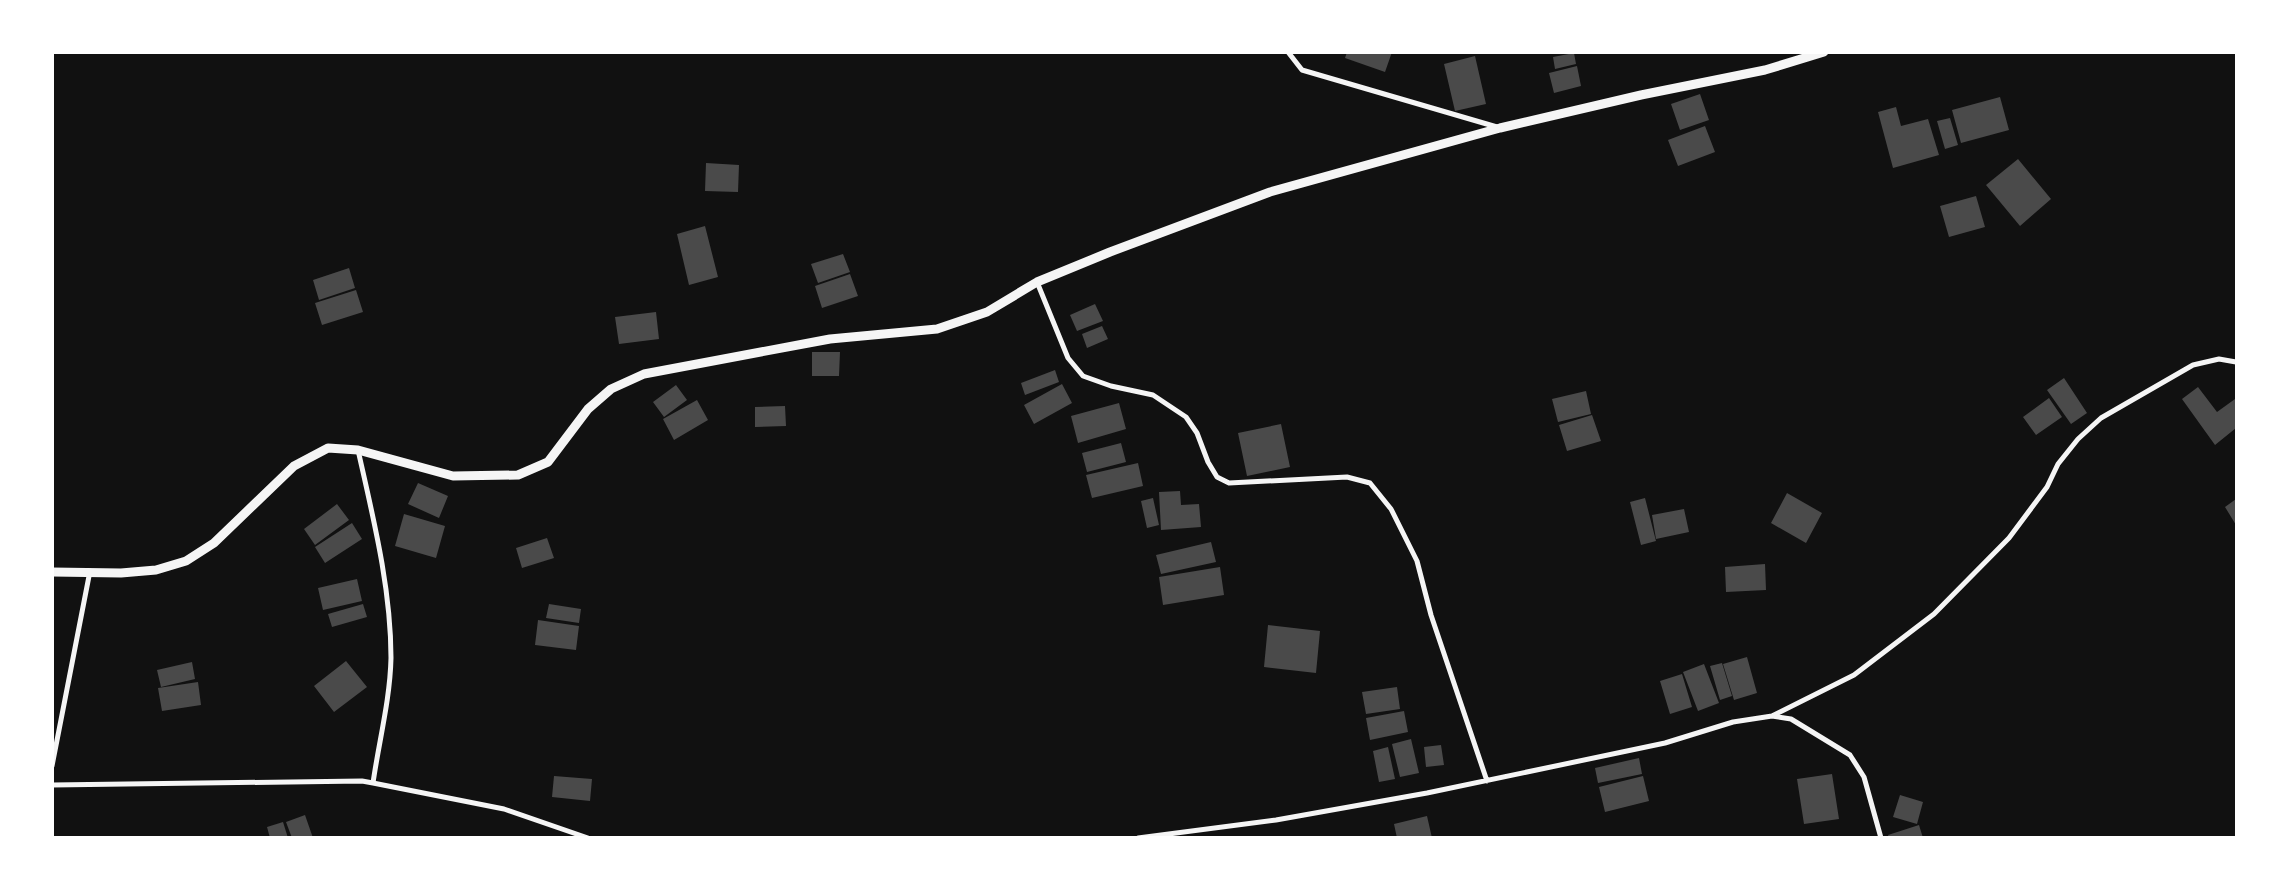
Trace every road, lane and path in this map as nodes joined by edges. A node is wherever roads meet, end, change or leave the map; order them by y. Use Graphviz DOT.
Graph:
graph roads {
  1 [pos="1288,52"];
  2 [pos="1824,52"];
  3 [pos="1500,128"];
  4 [pos="1037,282"];
  5 [pos="2236,362"];
  6 [pos="358,450"];
  7 [pos="90,571"];
  8 [pos="52,572"];
  9 [pos="1772,716"];
  10 [pos="52,766"];
  11 [pos="1487,781"];
  12 [pos="373,783"];
  13 [pos="52,786"];
  14 [pos="588,838"];
  15 [pos="1138,838"];
  16 [pos="1881,838"];
  1 -- 3 [label="street"];
  2 -- 3 [label="street"];
  3 -- 4 [label="street"];
  4 -- 6 [label="street"];
  4 -- 11 [label="street"];
  5 -- 9 [label="street"];
  6 -- 7 [label="street"];
  6 -- 12 [label="street"];
  7 -- 8 [label="street"];
  7 -- 10 [label="street"];
  9 -- 11 [label="street"];
  9 -- 16 [label="street"];
  11 -- 15 [label="street"];
  12 -- 13 [label="street"];
  12 -- 14 [label="street"];
}
